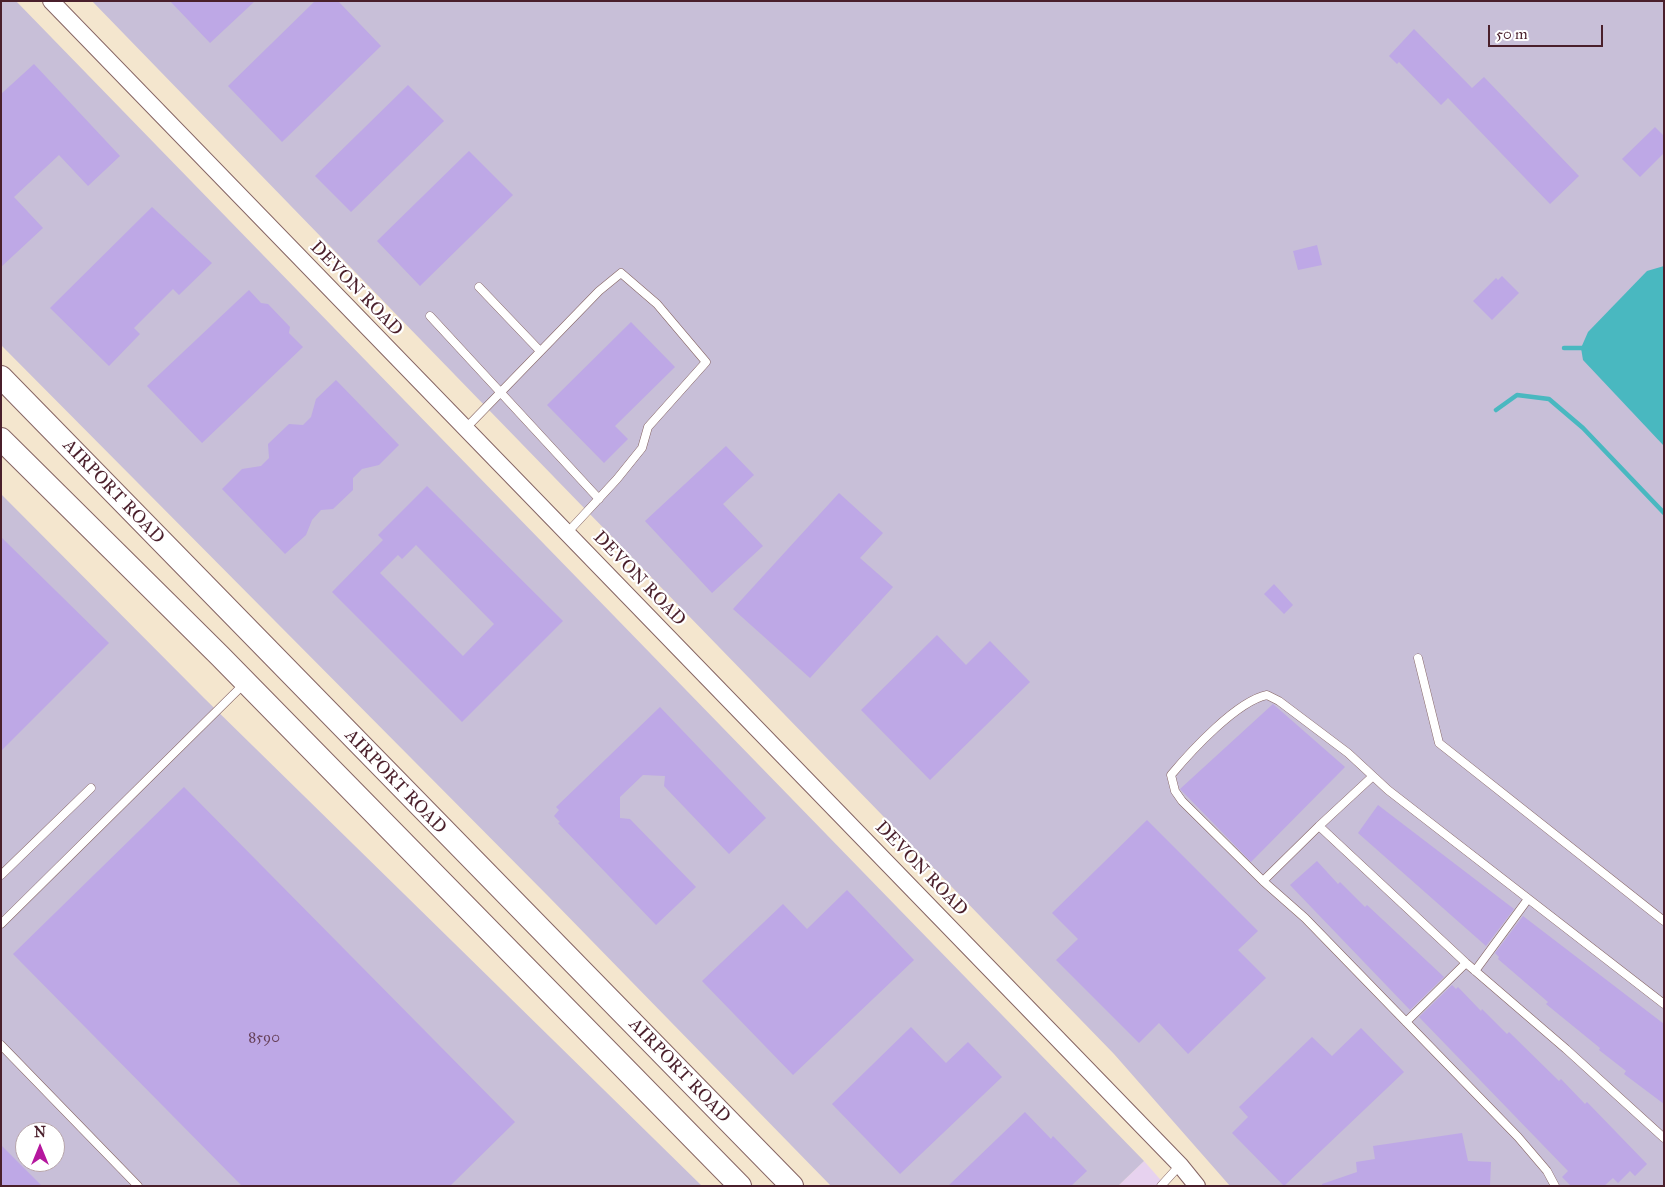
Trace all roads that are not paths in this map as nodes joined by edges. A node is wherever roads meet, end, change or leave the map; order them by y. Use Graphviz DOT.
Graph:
graph roads {
  1 [pos="50,1"];
  2 [pos="479,287"];
  3 [pos="430,316"];
  4 [pos="540,351"];
  5 [pos="1,377"];
  6 [pos="500,394"];
  7 [pos="466,429"];
  8 [pos="1,439"];
  9 [pos="599,499"];
  10 [pos="567,533"];
  11 [pos="1418,658"];
  12 [pos="246,683"];
  13 [pos="1373,776"];
  14 [pos="91,788"];
  15 [pos="1319,826"];
  16 [pos="1,875"];
  17 [pos="1263,881"];
  18 [pos="1528,899"];
  19 [pos="1664,921"];
  20 [pos="1,924"];
  21 [pos="1466,963"];
  22 [pos="1475,971"];
  23 [pos="1664,1004"];
  24 [pos="1406,1022"];
  25 [pos="1,1045"];
  26 [pos="1664,1138"];
  27 [pos="1180,1165"];
  28 [pos="138,1186"];
  29 [pos="740,1186"];
  30 [pos="792,1186"];
  31 [pos="1161,1186"];
  32 [pos="1197,1186"];
  33 [pos="1555,1186"];
  1 -- 7 [label="street, DEVON ROAD"];
  2 -- 4 [label="lane"];
  3 -- 6 [label="lane"];
  4 -- 6 [label="lane"];
  4 -- 9 [label="lane"];
  5 -- 30 [label="main road, AIRPORT ROAD"];
  6 -- 7 [label="lane"];
  6 -- 9 [label="lane"];
  7 -- 10 [label="street, DEVON ROAD"];
  8 -- 12 [label="main road, AIRPORT ROAD"];
  9 -- 10 [label="lane"];
  10 -- 27 [label="street, DEVON ROAD"];
  11 -- 19 [label="lane"];
  12 -- 20 [label="lane"];
  12 -- 29 [label="main road, AIRPORT ROAD"];
  13 -- 15 [label="lane"];
  13 -- 17 [label="lane"];
  13 -- 18 [label="lane"];
  14 -- 16 [label="lane"];
  15 -- 17 [label="lane"];
  15 -- 21 [label="lane"];
  17 -- 24 [label="lane"];
  18 -- 22 [label="lane"];
  18 -- 23 [label="lane"];
  21 -- 22 [label="lane"];
  21 -- 24 [label="lane"];
  22 -- 26 [label="lane"];
  24 -- 33 [label="lane"];
  25 -- 28 [label="lane"];
  27 -- 31 [label="lane"];
  27 -- 32 [label="street, DEVON ROAD"];
}
